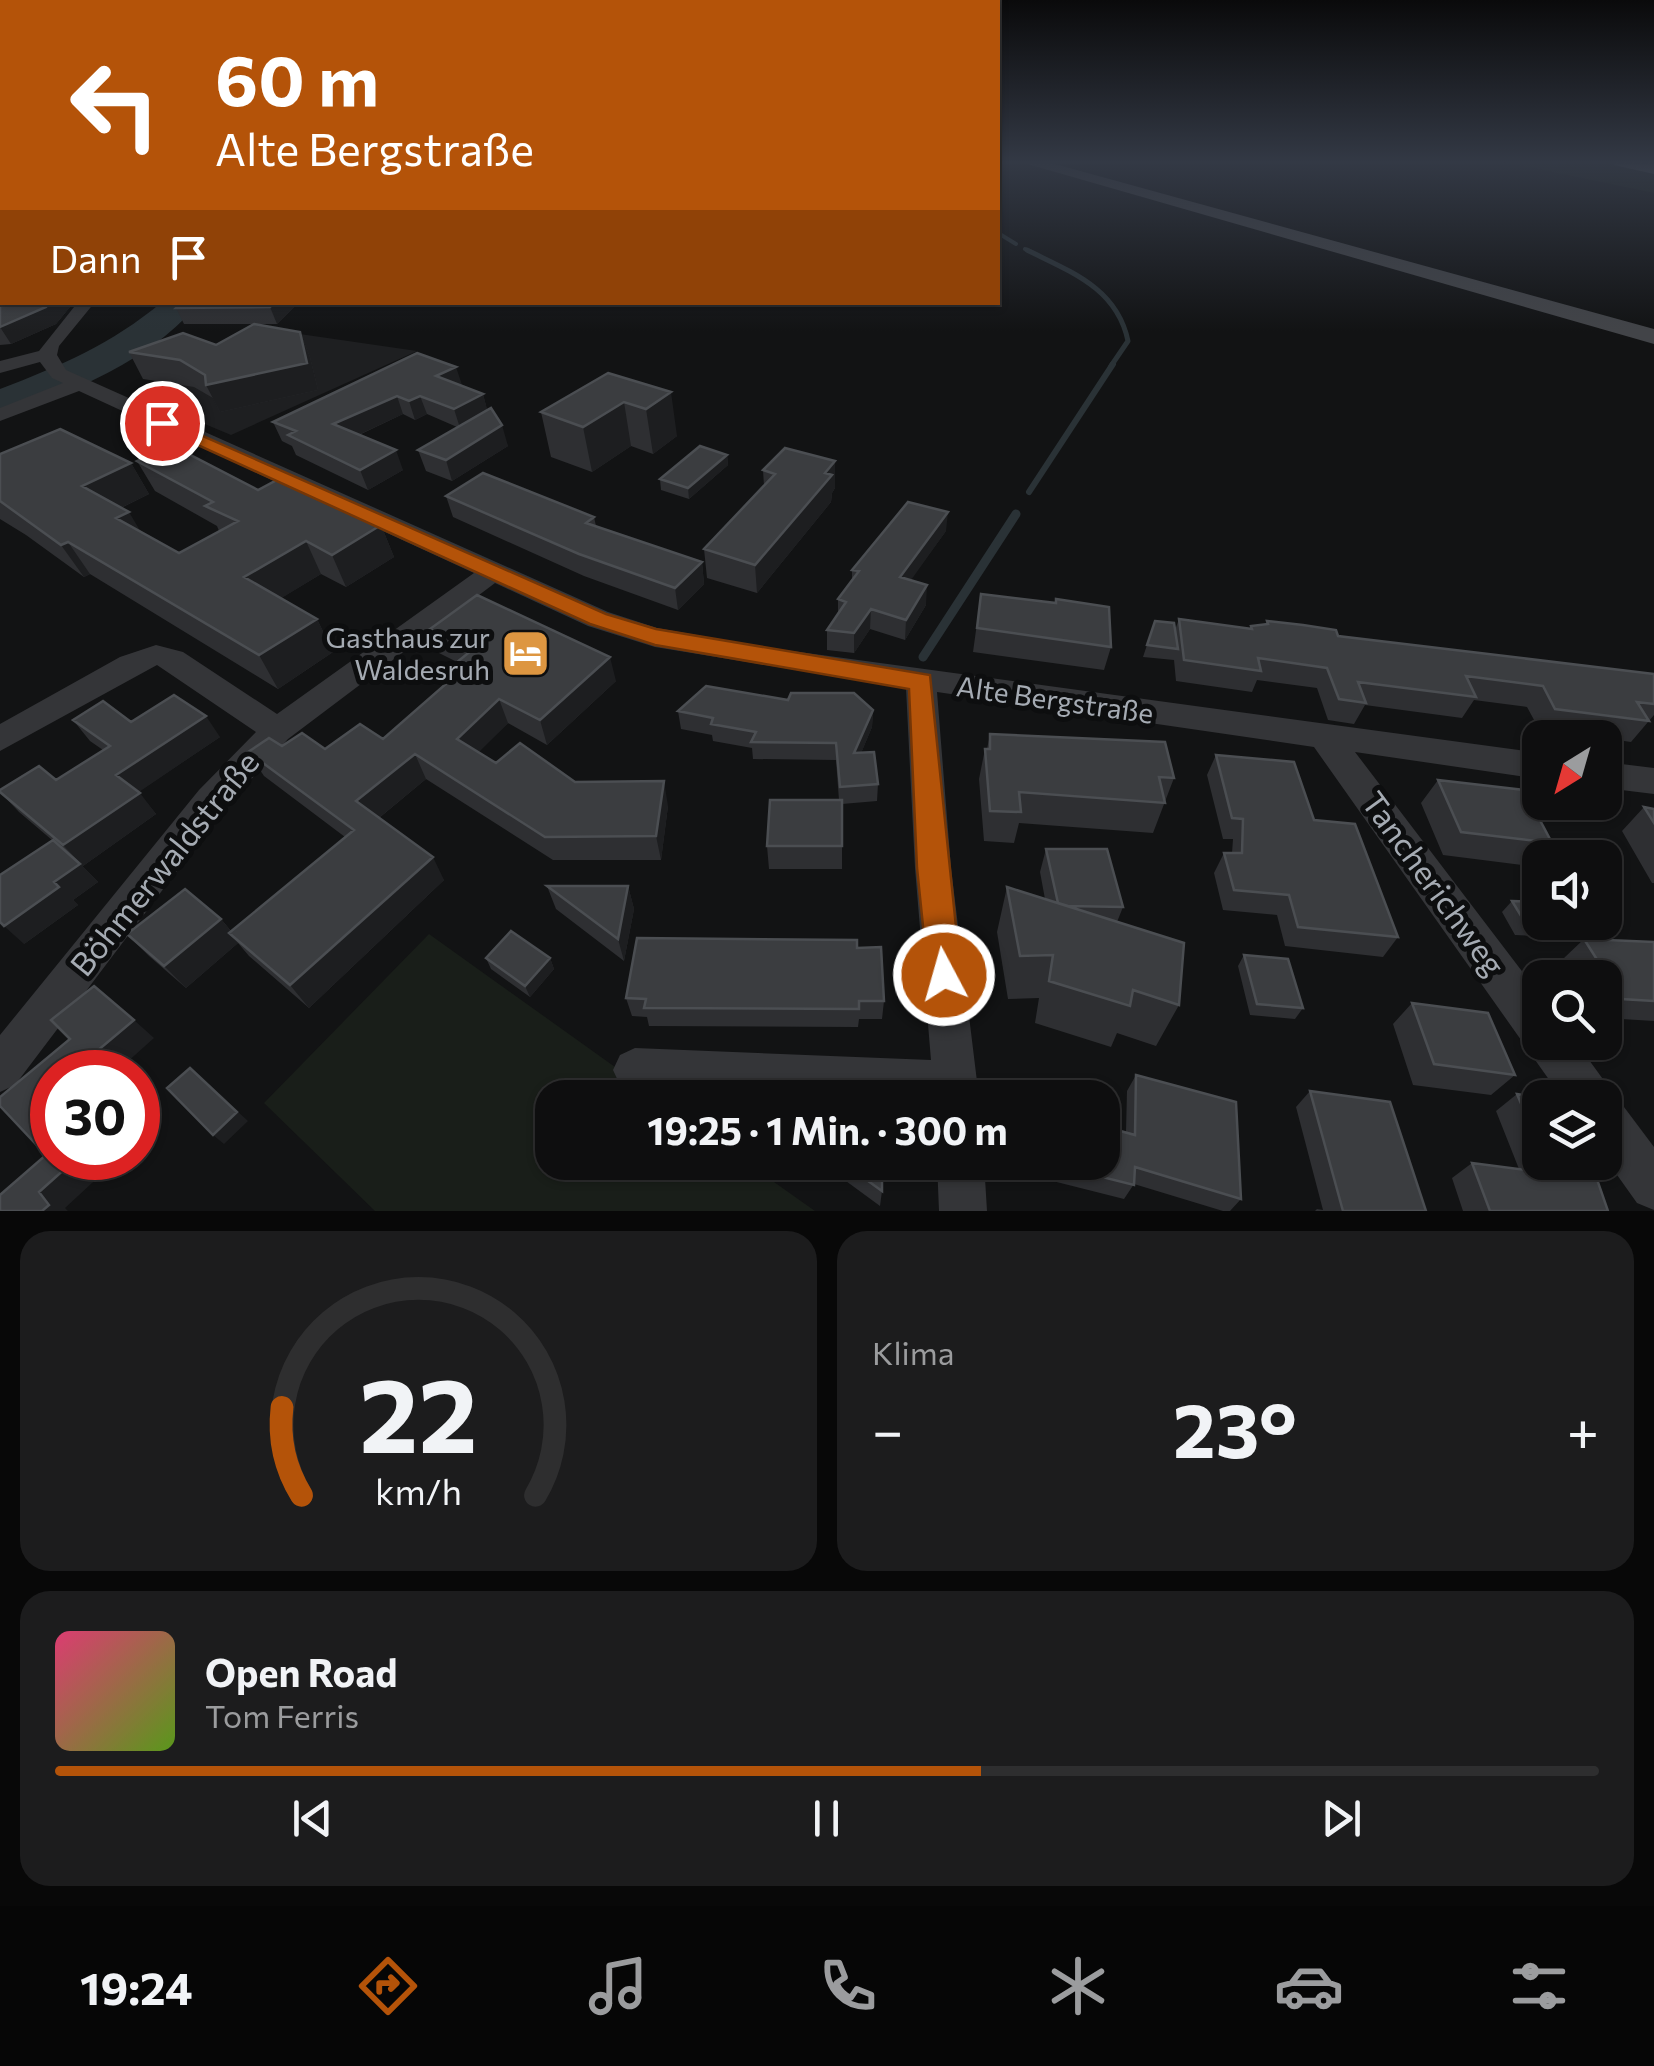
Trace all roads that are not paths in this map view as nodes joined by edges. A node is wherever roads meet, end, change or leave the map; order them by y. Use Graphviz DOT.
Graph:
graph roads {
  1 [pos="1226,218"];
  2 [pos="86,306"];
  3 [pos="1654,338"];
  4 [pos="46,355"];
  5 [pos="0,366"];
  6 [pos="70,379"];
  7 [pos="0,414"];
  8 [pos="494,571"];
  9 [pos="921,682"];
  10 [pos="276,730"];
  11 [pos="1325,737"];
  12 [pos="0,739"];
  13 [pos="1522,764"];
  14 [pos="1622,777"];
  15 [pos="1654,781"];
  16 [pos="1522,1005"];
  17 [pos="0,1070"];
  18 [pos="635,1070"];
  19 [pos="796,1080"];
  20 [pos="955,1080"];
  21 [pos="1622,1142"];
  22 [pos="961,1180"];
  23 [pos="1654,1186"];
  24 [pos="963,1211"];
  1 -- 3 [label="main road"];
  2 -- 4 [label="street"];
  4 -- 5 [label="street"];
  4 -- 6 [label="street"];
  6 -- 7 [label="street"];
  6 -- 8 [label="street, Alte Bergstraße"];
  8 -- 9 [label="street, Alte Bergstraße"];
  8 -- 10 [label="street, Böhmerwaldstraße"];
  9 -- 11 [label="street, Alte Bergstraße"];
  9 -- 20 [label="street"];
  10 -- 12 [label="street"];
  10 -- 17 [label="street, Böhmerwaldstraße"];
  11 -- 13 [label="street, Alte Bergstraße"];
  11 -- 16 [label="street, Tancherichweg"];
  14 -- 15 [label="street"];
  18 -- 19 [label="street"];
  21 -- 23 [label="street"];
  22 -- 24 [label="street"];
}
